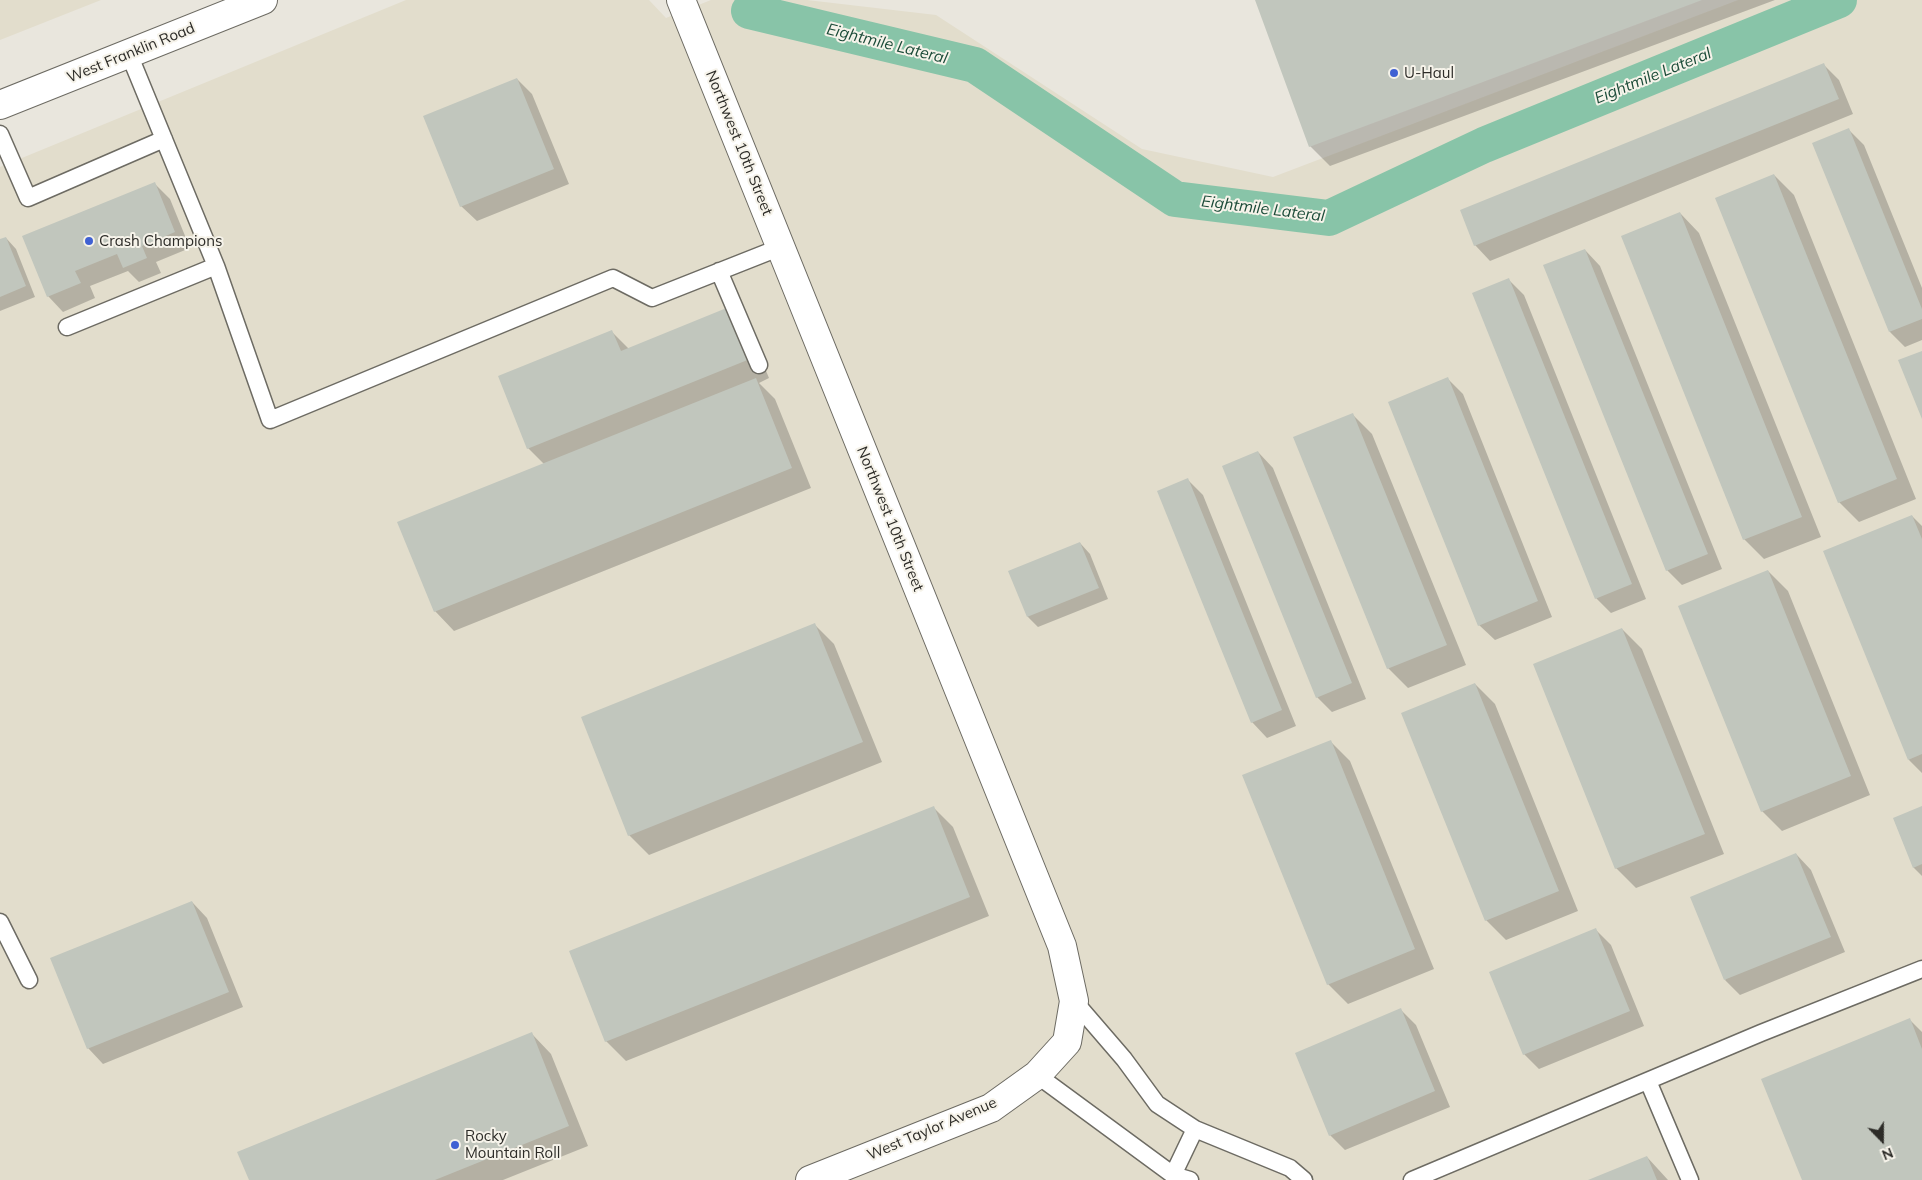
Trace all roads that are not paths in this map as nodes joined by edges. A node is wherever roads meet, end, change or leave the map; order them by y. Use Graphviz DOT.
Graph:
graph roads {
  1 [pos="263,0"];
  2 [pos="682,0"];
  3 [pos="129,54"];
  4 [pos="0,105"];
  5 [pos="0,134"];
  6 [pos="164,139"];
  7 [pos="781,247"];
  8 [pos="216,266"];
  9 [pos="719,271"];
  10 [pos="67,327"];
  11 [pos="759,365"];
  12 [pos="0,922"];
  13 [pos="1922,969"];
  14 [pos="28,980"];
  15 [pos="1074,1001"];
  16 [pos="1067,1042"];
  17 [pos="1038,1075"];
  18 [pos="1648,1081"];
  19 [pos="1195,1128"];
  20 [pos="1173,1175"];
  21 [pos="810,1180"];
  22 [pos="1190,1180"];
  23 [pos="1304,1180"];
  24 [pos="1412,1180"];
  25 [pos="1690,1180"];
  1 -- 3 [label="street, West Franklin Road"];
  2 -- 7 [label="street, Northwest 10th Street"];
  3 -- 4 [label="street, West Franklin Road"];
  3 -- 6 [label="lane"];
  5 -- 6 [label="lane"];
  6 -- 8 [label="lane"];
  7 -- 9 [label="lane"];
  7 -- 15 [label="street, Northwest 10th Street"];
  8 -- 9 [label="lane"];
  8 -- 10 [label="lane"];
  9 -- 11 [label="lane"];
  12 -- 14 [label="lane"];
  13 -- 18 [label="lane"];
  15 -- 16 [label="street, Northwest 10th Street"];
  15 -- 19 [label="lane"];
  16 -- 17 [label="street, West Taylor Avenue"];
  17 -- 20 [label="lane"];
  17 -- 21 [label="street, West Taylor Avenue"];
  18 -- 24 [label="lane"];
  18 -- 25 [label="lane"];
  19 -- 20 [label="lane"];
  19 -- 23 [label="lane"];
  20 -- 22 [label="lane"];
}
